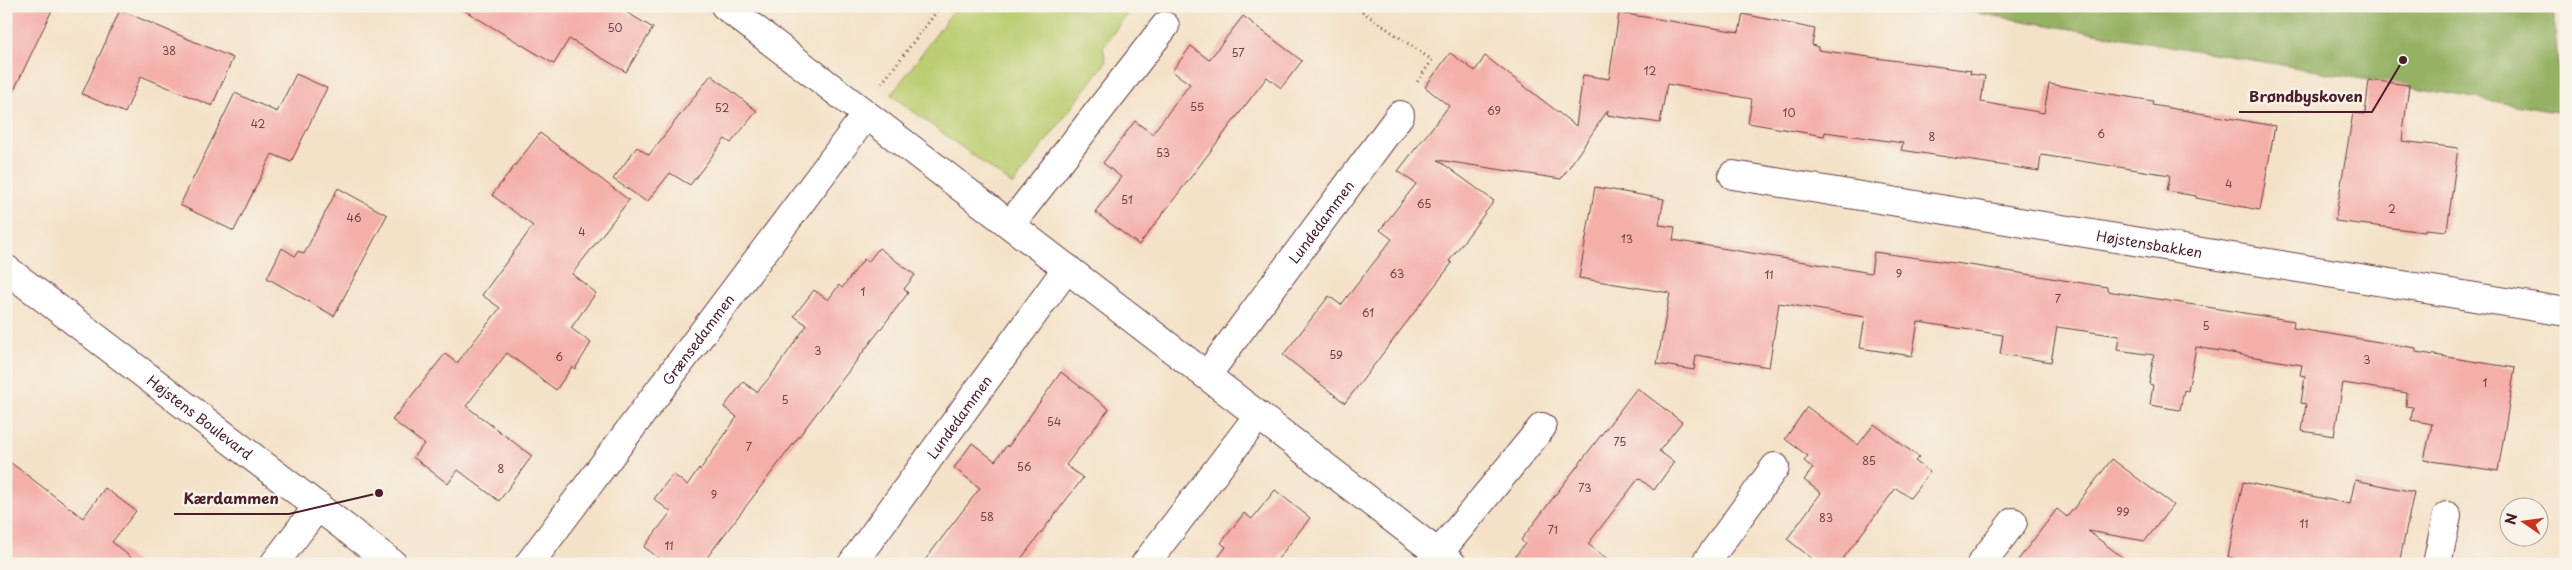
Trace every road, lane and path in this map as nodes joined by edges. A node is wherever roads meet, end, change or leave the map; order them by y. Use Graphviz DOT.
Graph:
graph roads {
  1 [pos="725,6"];
  2 [pos="941,6"];
  3 [pos="1354,6"];
  4 [pos="1164,26"];
  5 [pos="866,115"];
  6 [pos="1400,115"];
  7 [pos="1733,174"];
  8 [pos="1010,225"];
  9 [pos="1067,268"];
  10 [pos="6,269"];
  11 [pos="2566,312"];
  12 [pos="1207,375"];
  13 [pos="1258,416"];
  14 [pos="1542,427"];
  15 [pos="1775,467"];
  16 [pos="318,506"];
  17 [pos="2447,516"];
  18 [pos="2013,522"];
  19 [pos="1440,560"];
  20 [pos="274,564"];
  21 [pos="393,564"];
  22 [pos="529,564"];
  23 [pos="852,564"];
  24 [pos="1145,564"];
  25 [pos="1705,564"];
  26 [pos="1981,564"];
  27 [pos="2437,564"];
  1 -- 5 [label="street"];
  2 -- 5 [label="path"];
  3 -- 6 [label="path"];
  4 -- 8 [label="street"];
  5 -- 8 [label="street"];
  5 -- 22 [label="street, Grænsedammen"];
  6 -- 12 [label="street, Lundedammen"];
  7 -- 11 [label="street, Højstensbakken"];
  8 -- 9 [label="street"];
  9 -- 12 [label="street"];
  9 -- 23 [label="street, Lundedammen"];
  10 -- 16 [label="street, Højstens Boulevard"];
  12 -- 13 [label="street"];
  13 -- 19 [label="street"];
  13 -- 24 [label="street"];
  14 -- 19 [label="street"];
  15 -- 25 [label="street"];
  16 -- 20 [label="street"];
  16 -- 21 [label="street, Højstens Boulevard"];
  17 -- 27 [label="street"];
  18 -- 26 [label="street"];
}
